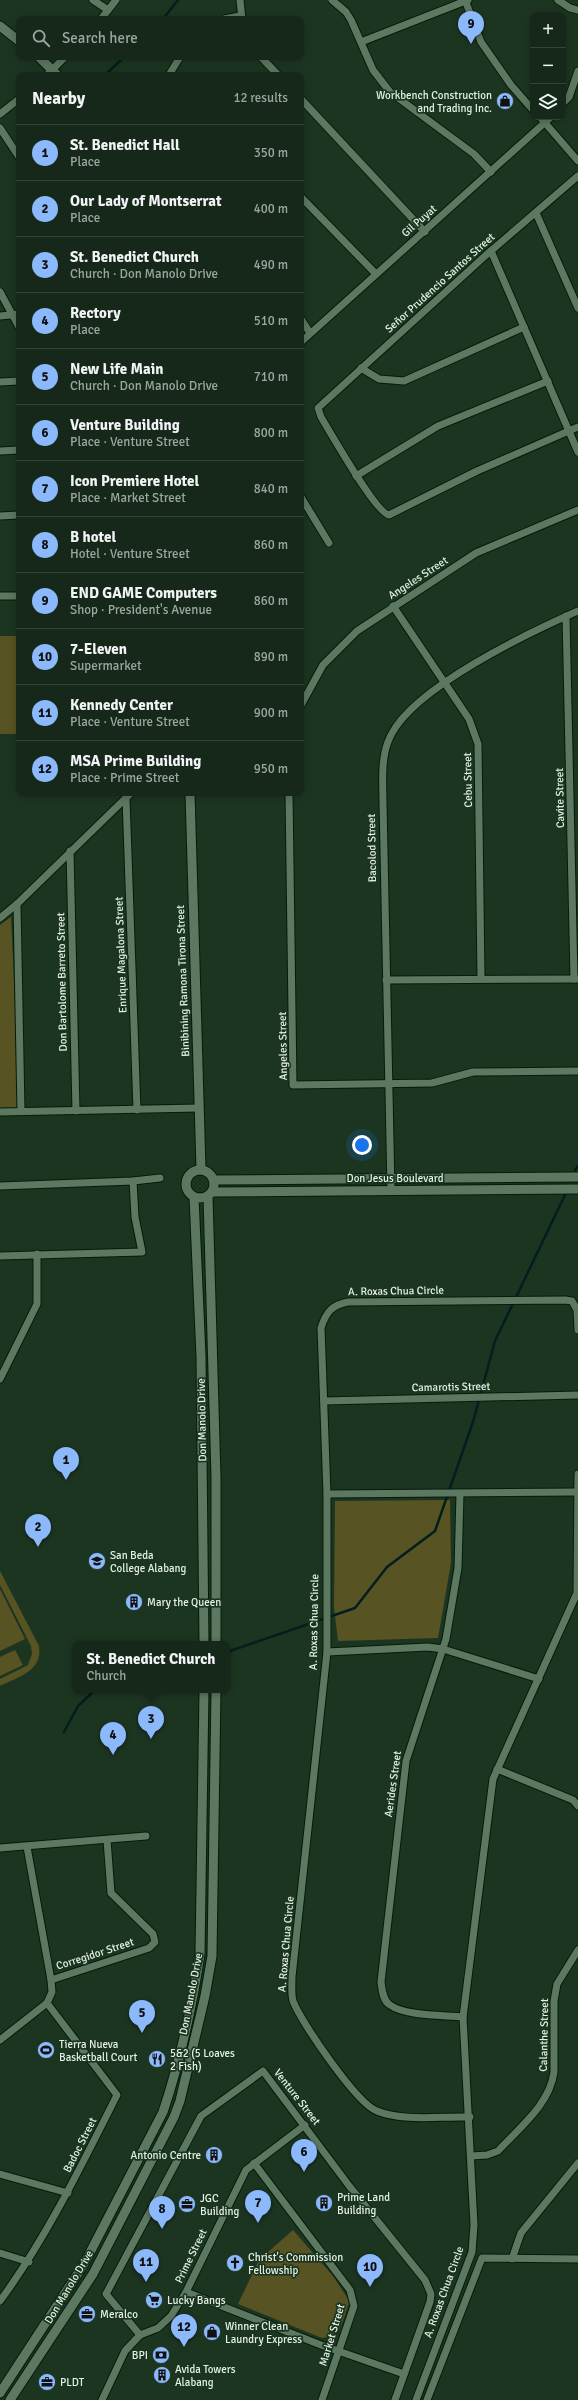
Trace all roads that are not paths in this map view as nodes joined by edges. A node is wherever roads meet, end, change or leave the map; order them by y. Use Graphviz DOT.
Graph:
graph roads {
  1 [pos="93,0"];
  2 [pos="116,0"];
  3 [pos="240,0"];
  4 [pos="332,0"];
  5 [pos="466,0"];
  6 [pos="558,0"];
  7 [pos="108,10"];
  8 [pos="578,10"];
  9 [pos="103,16"];
  10 [pos="241,16"];
  11 [pos="0,26"];
  12 [pos="16,39"];
  13 [pos="361,42"];
  14 [pos="41,60"];
  15 [pos="63,60"];
  16 [pos="178,60"];
  17 [pos="264,60"];
  18 [pos="578,71"];
  19 [pos="51,72"];
  20 [pos="53,72"];
  21 [pos="171,72"];
  22 [pos="275,72"];
  23 [pos="566,100"];
  24 [pos="16,101"];
  25 [pos="304,102"];
  26 [pos="530,107"];
  27 [pos="0,114"];
  28 [pos="542,120"];
  29 [pos="548,120"];
  30 [pos="545,123"];
  31 [pos="0,128"];
  32 [pos="16,152"];
  33 [pos="578,161"];
  34 [pos="491,172"];
  35 [pos="578,176"];
  36 [pos="304,199"];
  37 [pos="536,213"];
  38 [pos="425,232"];
  39 [pos="491,251"];
  40 [pos="375,273"];
  41 [pos="0,292"];
  42 [pos="578,308"];
  43 [pos="16,315"];
  44 [pos="0,316"];
  45 [pos="304,324"];
  46 [pos="524,328"];
  47 [pos="310,333"];
  48 [pos="304,339"];
  49 [pos="361,368"];
  50 [pos="16,381"];
  51 [pos="548,381"];
  52 [pos="0,382"];
  53 [pos="578,427"];
  54 [pos="569,430"];
  55 [pos="16,450"];
  56 [pos="0,451"];
  57 [pos="578,452"];
  58 [pos="356,476"];
  59 [pos="304,502"];
  60 [pos="578,510"];
  61 [pos="16,514"];
  62 [pos="0,516"];
  63 [pos="329,543"];
  64 [pos="0,596"];
  65 [pos="16,596"];
  66 [pos="393,606"];
  67 [pos="578,611"];
  68 [pos="566,616"];
  69 [pos="443,684"];
  70 [pos="304,700"];
  71 [pos="129,796"];
  72 [pos="190,796"];
  73 [pos="289,796"];
  74 [pos="70,851"];
  75 [pos="17,904"];
  76 [pos="0,918"];
  77 [pos="482,978"];
  78 [pos="576,979"];
  79 [pos="386,980"];
  80 [pos="578,1071"];
  81 [pos="388,1083"];
  82 [pos="199,1108"];
  83 [pos="137,1110"];
  84 [pos="21,1111"];
  85 [pos="76,1111"];
  86 [pos="0,1112"];
  87 [pos="201,1169"];
  88 [pos="578,1177"];
  89 [pos="160,1178"];
  90 [pos="391,1178"];
  91 [pos="214,1180"];
  92 [pos="133,1181"];
  93 [pos="0,1186"];
  94 [pos="578,1189"];
  95 [pos="391,1190"];
  96 [pos="210,1194"];
  97 [pos="194,1197"];
  98 [pos="37,1254"];
  99 [pos="0,1256"];
  100 [pos="578,1330"];
  101 [pos="0,1379"];
  102 [pos="578,1395"];
  103 [pos="324,1401"];
  104 [pos="200,1426"];
  105 [pos="215,1426"];
  106 [pos="578,1474"];
  107 [pos="578,1492"];
  108 [pos="326,1494"];
  109 [pos="460,1494"];
  110 [pos="216,1559"];
  111 [pos="203,1560"];
  112 [pos="204,1641"];
  113 [pos="216,1641"];
  114 [pos="443,1649"];
  115 [pos="327,1652"];
  116 [pos="538,1679"];
  117 [pos="204,1693"];
  118 [pos="216,1693"];
  119 [pos="497,1769"];
  120 [pos="578,1806"];
  121 [pos="203,1810"];
  122 [pos="215,1813"];
  123 [pos="146,1836"];
  124 [pos="107,1840"];
  125 [pos="27,1847"];
  126 [pos="0,1848"];
  127 [pos="578,1950"];
  128 [pos="52,1980"];
  129 [pos="194,1994"];
  130 [pos="206,1996"];
  131 [pos="47,2003"];
  132 [pos="463,2017"];
  133 [pos="0,2040"];
  134 [pos="470,2117"];
  135 [pos="304,2125"];
  136 [pos="471,2156"];
  137 [pos="254,2162"];
  138 [pos="578,2163"];
  139 [pos="0,2174"];
  140 [pos="68,2192"];
  141 [pos="94,2246"];
  142 [pos="104,2252"];
  143 [pos="0,2254"];
  144 [pos="512,2259"];
  145 [pos="578,2259"];
  146 [pos="29,2262"];
  147 [pos="186,2292"];
  148 [pos="0,2301"];
  149 [pos="140,2336"];
  150 [pos="339,2350"];
  151 [pos="404,2374"];
  152 [pos="0,2393"];
  153 [pos="10,2400"];
  154 [pos="102,2400"];
  155 [pos="322,2400"];
  156 [pos="395,2400"];
  157 [pos="416,2400"];
  158 [pos="427,2400"];
  1 -- 7 [label="street"];
  2 -- 7 [label="street"];
  3 -- 10 [label="street"];
  4 -- 13 [label="street"];
  5 -- 13 [label="street"];
  5 -- 26 [label="street"];
  6 -- 8 [label="street"];
  7 -- 9 [label="street"];
  11 -- 12 [label="street"];
  13 -- 34 [label="street"];
  14 -- 19 [label="street"];
  15 -- 20 [label="street"];
  16 -- 21 [label="street"];
  17 -- 22 [label="street"];
  18 -- 23 [label="street"];
  24 -- 27 [label="street"];
  25 -- 38 [label="street"];
  28 -- 30 [label="street"];
  29 -- 30 [label="street, Gil Puyat"];
  30 -- 33 [label="street"];
  30 -- 34 [label="street, Gil Puyat"];
  31 -- 32 [label="street"];
  34 -- 38 [label="street, Gil Puyat"];
  35 -- 37 [label="street, Señor Prudencio Santos Street"];
  36 -- 40 [label="street"];
  37 -- 39 [label="street, Señor Prudencio Santos Street"];
  37 -- 42 [label="street"];
  38 -- 40 [label="street, Gil Puyat"];
  39 -- 46 [label="street"];
  39 -- 49 [label="street, Señor Prudencio Santos Street"];
  40 -- 47 [label="street, Gil Puyat"];
  41 -- 43 [label="street"];
  43 -- 44 [label="street"];
  45 -- 47 [label="street"];
  46 -- 49 [label="street"];
  46 -- 51 [label="street"];
  47 -- 48 [label="street, Gil Puyat"];
  49 -- 58 [label="street, Señor Prudencio Santos Street"];
  50 -- 52 [label="street"];
  51 -- 54 [label="street"];
  51 -- 58 [label="street"];
  53 -- 54 [label="street"];
  54 -- 57 [label="street"];
  54 -- 58 [label="street"];
  55 -- 56 [label="street"];
  59 -- 63 [label="street"];
  60 -- 66 [label="street, Angeles Street"];
  61 -- 62 [label="street"];
  64 -- 65 [label="street"];
  66 -- 69 [label="street, Cebu Street"];
  66 -- 70 [label="street, Angeles Street"];
  67 -- 68 [label="street, Bacolod Street"];
  68 -- 69 [label="street, Bacolod Street"];
  68 -- 78 [label="street, Cavite Street"];
  69 -- 77 [label="street, Cebu Street"];
  69 -- 79 [label="street, Bacolod Street"];
  71 -- 74 [label="street"];
  71 -- 83 [label="street, Enrique Magalona Street"];
  72 -- 82 [label="street, Binibining Ramona Tirona Street"];
  73 -- 81 [label="street, Angeles Street"];
  74 -- 75 [label="street"];
  74 -- 85 [label="street, Don Bartolome Barreto Street"];
  75 -- 76 [label="street"];
  75 -- 84 [label="street"];
  77 -- 78 [label="street"];
  77 -- 79 [label="street"];
  79 -- 81 [label="street, Bacolod Street"];
  80 -- 81 [label="street, Angeles Street"];
  81 -- 90 [label="street, Bacolod Street"];
  82 -- 83 [label="street"];
  82 -- 87 [label="street, Binibining Ramona Tirona Street"];
  83 -- 85 [label="street"];
  84 -- 85 [label="street"];
  84 -- 86 [label="street"];
  87 -- 91 [label="street"];
  87 -- 97 [label="street"];
  88 -- 90 [label="street, Don Jesus Boulevard"];
  89 -- 92 [label="street"];
  90 -- 91 [label="street, Don Jesus Boulevard"];
  90 -- 95 [label="street, Bacolod Street"];
  91 -- 96 [label="street"];
  92 -- 93 [label="street"];
  92 -- 98 [label="street"];
  94 -- 95 [label="street, Don Jesus Boulevard"];
  95 -- 96 [label="street, Don Jesus Boulevard"];
  96 -- 97 [label="street"];
  96 -- 105 [label="street, Don Manolo Drive"];
  97 -- 104 [label="street, Don Manolo Drive"];
  98 -- 99 [label="street"];
  98 -- 101 [label="street"];
  100 -- 103 [label="street, A. Roxas Chua Circle"];
  102 -- 103 [label="street, Camarotis Street"];
  103 -- 108 [label="street, A. Roxas Chua Circle"];
  104 -- 105 [label="street"];
  104 -- 111 [label="street, Don Manolo Drive"];
  105 -- 110 [label="street, Don Manolo Drive"];
  106 -- 107 [label="street, A. Roxas Chua Circle"];
  107 -- 109 [label="street"];
  107 -- 116 [label="street, A. Roxas Chua Circle"];
  108 -- 109 [label="street"];
  108 -- 115 [label="street, A. Roxas Chua Circle"];
  109 -- 114 [label="street, Aerides Street"];
  110 -- 111 [label="street"];
  110 -- 113 [label="street, Don Manolo Drive"];
  111 -- 112 [label="street, Don Manolo Drive"];
  114 -- 115 [label="street"];
  114 -- 116 [label="street"];
  114 -- 132 [label="street, Aerides Street"];
  115 -- 134 [label="street, A. Roxas Chua Circle"];
  116 -- 119 [label="street, A. Roxas Chua Circle"];
  117 -- 121 [label="street, Don Manolo Drive"];
  118 -- 122 [label="street, Don Manolo Drive"];
  119 -- 120 [label="street"];
  119 -- 132 [label="street, A. Roxas Chua Circle"];
  121 -- 122 [label="street"];
  121 -- 129 [label="street, Don Manolo Drive"];
  122 -- 130 [label="street, Don Manolo Drive"];
  123 -- 124 [label="street"];
  124 -- 125 [label="street"];
  124 -- 128 [label="street, Corregidor Street"];
  125 -- 126 [label="street"];
  125 -- 128 [label="street"];
  127 -- 136 [label="street, Calanthe Street"];
  128 -- 131 [label="street, Corregidor Street"];
  129 -- 130 [label="street"];
  129 -- 141 [label="street, Don Manolo Drive"];
  130 -- 142 [label="street, Don Manolo Drive"];
  131 -- 133 [label="street"];
  131 -- 140 [label="street, Badoc Street"];
  132 -- 134 [label="street, A. Roxas Chua Circle"];
  134 -- 136 [label="street, A. Roxas Chua Circle"];
  135 -- 137 [label="street, Prime Street"];
  135 -- 149 [label="street, Venture Street"];
  135 -- 151 [label="street, Venture Street"];
  136 -- 157 [label="street, A. Roxas Chua Circle"];
  137 -- 147 [label="street, Prime Street"];
  137 -- 150 [label="street, Market Street"];
  138 -- 144 [label="street"];
  139 -- 140 [label="street"];
  140 -- 146 [label="street, Badoc Street"];
  141 -- 142 [label="street"];
  141 -- 152 [label="street, Don Manolo Drive"];
  142 -- 153 [label="street, Don Manolo Drive"];
  143 -- 146 [label="street"];
  144 -- 145 [label="street"];
  144 -- 158 [label="street"];
  146 -- 148 [label="street, Badoc Street"];
  147 -- 149 [label="street, Prime Street"];
  147 -- 150 [label="street"];
  149 -- 154 [label="street, Prime Street"];
  150 -- 151 [label="street"];
  150 -- 155 [label="street, Market Street"];
  151 -- 156 [label="street, Venture Street"];
}
